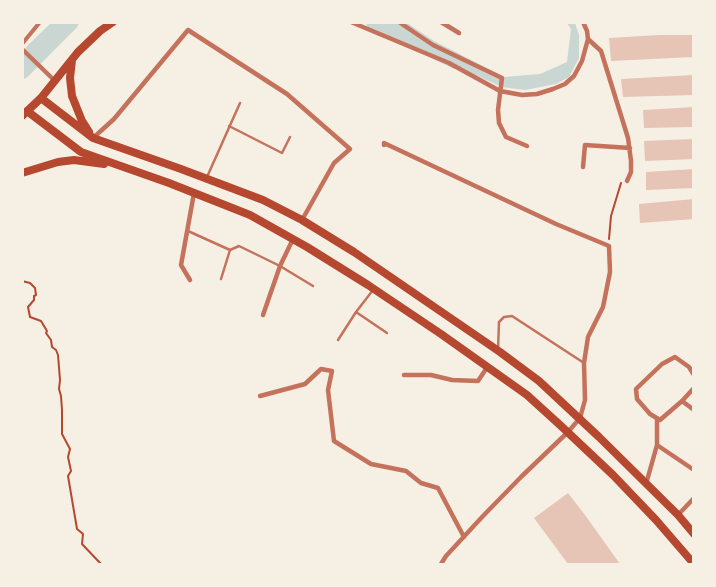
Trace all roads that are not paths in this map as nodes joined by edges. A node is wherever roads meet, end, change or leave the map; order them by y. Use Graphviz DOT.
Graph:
graph roads {
  1 [pos="40,22"];
  2 [pos="113,22"];
  3 [pos="351,22"];
  4 [pos="399,22"];
  5 [pos="441,22"];
  6 [pos="583,22"];
  7 [pos="459,32"];
  8 [pos="588,39"];
  9 [pos="22,44"];
  10 [pos="22,50"];
  11 [pos="73,58"];
  12 [pos="55,81"];
  13 [pos="500,91"];
  14 [pos="41,98"];
  15 [pos="240,103"];
  16 [pos="25,113"];
  17 [pos="229,126"];
  18 [pos="290,137"];
  19 [pos="93,138"];
  20 [pos="384,146"];
  21 [pos="527,146"];
  22 [pos="630,148"];
  23 [pos="121,167"];
  24 [pos="583,167"];
  25 [pos="22,172"];
  26 [pos="206,178"];
  27 [pos="627,181"];
  28 [pos="194,193"];
  29 [pos="302,220"];
  30 [pos="187,230"];
  31 [pos="294,239"];
  32 [pos="230,250"];
  33 [pos="280,266"];
  34 [pos="220,279"];
  35 [pos="190,280"];
  36 [pos="313,286"];
  37 [pos="374,289"];
  38 [pos="356,312"];
  39 [pos="263,314"];
  40 [pos="387,333"];
  41 [pos="338,340"];
  42 [pos="498,351"];
  43 [pos="584,363"];
  44 [pos="488,366"];
  45 [pos="404,374"];
  46 [pos="694,375"];
  47 [pos="694,388"];
  48 [pos="260,396"];
  49 [pos="682,401"];
  50 [pos="694,410"];
  51 [pos="580,418"];
  52 [pos="657,418"];
  53 [pos="568,432"];
  54 [pos="657,445"];
  55 [pos="694,470"];
  56 [pos="646,484"];
  57 [pos="694,498"];
  58 [pos="678,515"];
  59 [pos="694,534"];
  60 [pos="464,537"];
  61 [pos="440,564"];
  62 [pos="694,564"];
  1 -- 9 [label="street"];
  2 -- 11 [label="main road"];
  3 -- 13 [label="street"];
  4 -- 13 [label="street"];
  5 -- 7 [label="street"];
  6 -- 8 [label="street"];
  8 -- 13 [label="street"];
  8 -- 22 [label="street"];
  10 -- 12 [label="street"];
  11 -- 12 [label="main road"];
  11 -- 19 [label="main road"];
  12 -- 14 [label="main road"];
  13 -- 21 [label="street"];
  14 -- 16 [label="main road"];
  14 -- 19 [label="main road"];
  15 -- 17 [label="lane"];
  16 -- 23 [label="main road"];
  17 -- 18 [label="lane"];
  17 -- 26 [label="lane"];
  19 -- 26 [label="main road"];
  19 -- 29 [label="street"];
  20 -- 43 [label="street"];
  22 -- 24 [label="street"];
  22 -- 27 [label="street"];
  23 -- 25 [label="main road"];
  23 -- 28 [label="main road"];
  26 -- 29 [label="main road"];
  28 -- 30 [label="street"];
  28 -- 31 [label="main road"];
  29 -- 42 [label="main road"];
  30 -- 32 [label="lane"];
  30 -- 35 [label="street"];
  31 -- 33 [label="street"];
  31 -- 37 [label="main road"];
  32 -- 33 [label="lane"];
  32 -- 34 [label="lane"];
  33 -- 36 [label="lane"];
  33 -- 39 [label="street"];
  37 -- 38 [label="lane"];
  37 -- 44 [label="main road"];
  38 -- 40 [label="lane"];
  38 -- 41 [label="lane"];
  42 -- 43 [label="lane"];
  42 -- 51 [label="main road"];
  43 -- 51 [label="street"];
  44 -- 45 [label="street"];
  44 -- 53 [label="main road"];
  46 -- 52 [label="street"];
  47 -- 49 [label="street"];
  48 -- 60 [label="street"];
  49 -- 50 [label="street"];
  49 -- 52 [label="street"];
  51 -- 53 [label="street"];
  51 -- 56 [label="main road"];
  52 -- 54 [label="street"];
  53 -- 60 [label="street"];
  53 -- 62 [label="main road"];
  54 -- 55 [label="street"];
  54 -- 56 [label="street"];
  56 -- 58 [label="main road"];
  57 -- 58 [label="street"];
  58 -- 59 [label="main road"];
  60 -- 61 [label="street"];
}
